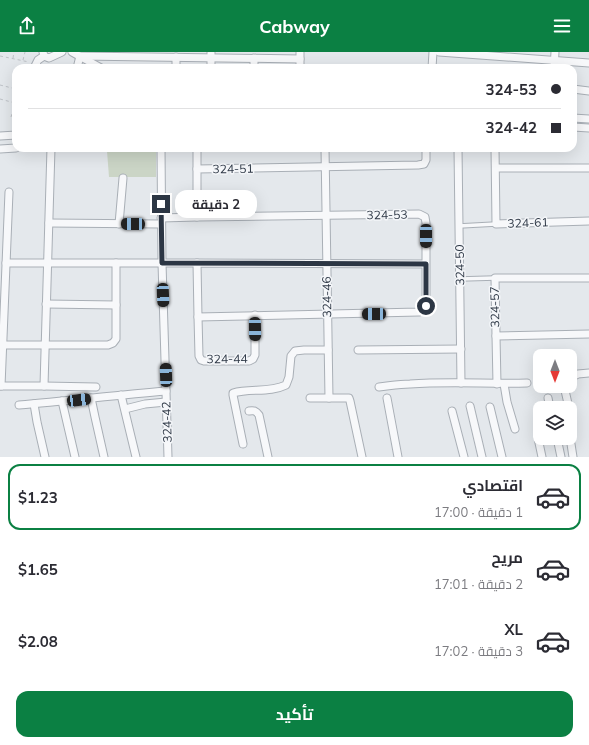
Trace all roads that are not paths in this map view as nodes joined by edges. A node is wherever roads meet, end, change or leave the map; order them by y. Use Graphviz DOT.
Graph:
graph roads {
  1 [pos="62,52"];
  2 [pos="72,52"];
  3 [pos="433,52"];
  4 [pos="439,52"];
  5 [pos="555,52"];
  6 [pos="43,54"];
  7 [pos="211,55"];
  8 [pos="300,55"];
  9 [pos="80,56"];
  10 [pos="176,57"];
  11 [pos="254,58"];
  12 [pos="589,63"];
  13 [pos="36,64"];
  14 [pos="78,64"];
  15 [pos="94,64"];
  16 [pos="176,64"];
  17 [pos="254,64"];
  18 [pos="432,64"];
  19 [pos="554,64"];
  20 [pos="577,90"];
  21 [pos="589,91"];
  22 [pos="577,118"];
  23 [pos="589,120"];
  24 [pos="577,127"];
  25 [pos="589,128"];
  26 [pos="12,134"];
  27 [pos="0,136"];
  28 [pos="12,148"];
  29 [pos="0,149"];
  30 [pos="51,152"];
  31 [pos="161,152"];
  32 [pos="197,152"];
  33 [pos="325,152"];
  34 [pos="426,152"];
  35 [pos="458,152"];
  36 [pos="496,152"];
  37 [pos="325,167"];
  38 [pos="496,168"];
  39 [pos="589,168"];
  40 [pos="197,169"];
  41 [pos="123,178"];
  42 [pos="9,192"];
  43 [pos="326,215"];
  44 [pos="197,217"];
  45 [pos="161,221"];
  46 [pos="589,221"];
  47 [pos="48,222"];
  48 [pos="119,224"];
  49 [pos="496,224"];
  50 [pos="459,226"];
  51 [pos="6,263"];
  52 [pos="48,263"];
  53 [pos="116,263"];
  54 [pos="162,263"];
  55 [pos="197,263"];
  56 [pos="327,264"];
  57 [pos="426,264"];
  58 [pos="495,278"];
  59 [pos="589,278"];
  60 [pos="460,279"];
  61 [pos="46,304"];
  62 [pos="116,306"];
  63 [pos="255,315"];
  64 [pos="328,315"];
  65 [pos="198,317"];
  66 [pos="589,334"];
  67 [pos="496,336"];
  68 [pos="2,345"];
  69 [pos="45,345"];
  70 [pos="461,349"];
  71 [pos="328,350"];
  72 [pos="358,350"];
  73 [pos="589,373"];
  74 [pos="577,374"];
  75 [pos="461,383"];
  76 [pos="528,383"];
  77 [pos="497,384"];
  78 [pos="504,384"];
  79 [pos="0,386"];
  80 [pos="44,386"];
  81 [pos="96,387"];
  82 [pos="379,387"];
  83 [pos="166,391"];
  84 [pos="121,395"];
  85 [pos="91,398"];
  86 [pos="310,398"];
  87 [pos="329,398"];
  88 [pos="387,398"];
  89 [pos="548,398"];
  90 [pos="62,401"];
  91 [pos="549,401"];
  92 [pos="166,402"];
  93 [pos="34,404"];
  94 [pos="19,405"];
  95 [pos="470,406"];
  96 [pos="490,407"];
  97 [pos="125,409"];
  98 [pos="249,411"];
  99 [pos="452,411"];
  100 [pos="515,429"];
  101 [pos="242,444"];
  102 [pos="539,445"];
  103 [pos="558,445"];
  104 [pos="571,445"];
  105 [pos="44,457"];
  106 [pos="75,457"];
  107 [pos="104,457"];
  108 [pos="136,457"];
  109 [pos="168,457"];
  110 [pos="268,457"];
  111 [pos="362,457"];
  112 [pos="398,457"];
  113 [pos="464,457"];
  114 [pos="482,457"];
  115 [pos="502,457"];
  116 [pos="542,457"];
  117 [pos="561,457"];
  118 [pos="573,457"];
  1 -- 6 [label="street"];
  2 -- 9 [label="street"];
  3 -- 18 [label="street"];
  4 -- 19 [label="street"];
  5 -- 19 [label="street"];
  6 -- 13 [label="street"];
  7 -- 10 [label="street"];
  7 -- 11 [label="street"];
  8 -- 11 [label="street"];
  9 -- 10 [label="street"];
  9 -- 14 [label="street"];
  9 -- 15 [label="street"];
  10 -- 16 [label="street"];
  11 -- 17 [label="street"];
  12 -- 19 [label="street"];
  20 -- 21 [label="street"];
  22 -- 23 [label="street"];
  24 -- 25 [label="street"];
  26 -- 27 [label="street"];
  28 -- 29 [label="street"];
  30 -- 47 [label="street"];
  31 -- 45 [label="street, 324-42"];
  32 -- 40 [label="street"];
  33 -- 37 [label="street, 324-46"];
  34 -- 37 [label="street, 324-51"];
  35 -- 50 [label="street, 324-50"];
  36 -- 38 [label="street, 324-61"];
  37 -- 40 [label="street, 324-51"];
  37 -- 43 [label="street, 324-46"];
  38 -- 39 [label="street"];
  38 -- 49 [label="street, 324-61"];
  40 -- 44 [label="street, 324-51"];
  41 -- 48 [label="street"];
  42 -- 51 [label="street"];
  43 -- 44 [label="street"];
  43 -- 56 [label="street, 324-46"];
  43 -- 57 [label="street, 324-53"];
  44 -- 45 [label="street"];
  45 -- 48 [label="street"];
  45 -- 54 [label="street, 324-42"];
  46 -- 49 [label="street, 324-61"];
  47 -- 48 [label="street"];
  47 -- 52 [label="street"];
  49 -- 50 [label="lane"];
  50 -- 60 [label="street, 324-50"];
  51 -- 52 [label="street"];
  51 -- 68 [label="street"];
  52 -- 53 [label="street"];
  52 -- 61 [label="street"];
  53 -- 54 [label="street"];
  53 -- 62 [label="street"];
  54 -- 55 [label="street"];
  54 -- 83 [label="street, 324-42"];
  55 -- 56 [label="street"];
  55 -- 65 [label="street"];
  56 -- 57 [label="street"];
  56 -- 64 [label="street, 324-46"];
  57 -- 64 [label="street, 324-53"];
  58 -- 59 [label="street, 324-57"];
  58 -- 60 [label="lane"];
  58 -- 67 [label="street, 324-57"];
  60 -- 70 [label="street, 324-50"];
  61 -- 62 [label="street"];
  61 -- 69 [label="street"];
  62 -- 69 [label="street"];
  63 -- 64 [label="street"];
  63 -- 65 [label="street"];
  63 -- 65 [label="street, 324-44"];
  64 -- 71 [label="street, 324-46"];
  66 -- 67 [label="street, 324-57"];
  67 -- 77 [label="street"];
  68 -- 69 [label="street"];
  68 -- 79 [label="street"];
  69 -- 80 [label="street"];
  70 -- 72 [label="street"];
  70 -- 75 [label="street, 324-50"];
  71 -- 87 [label="street, 324-46"];
  71 -- 101 [label="street"];
  73 -- 74 [label="street"];
  75 -- 77 [label="street"];
  75 -- 82 [label="street"];
  76 -- 78 [label="street"];
  77 -- 78 [label="street"];
  78 -- 100 [label="street"];
  79 -- 80 [label="street"];
  80 -- 81 [label="street"];
  83 -- 84 [label="street"];
  83 -- 92 [label="street, 324-42"];
  84 -- 85 [label="street"];
  84 -- 97 [label="street"];
  85 -- 90 [label="street"];
  85 -- 107 [label="street"];
  86 -- 87 [label="street"];
  87 -- 111 [label="street"];
  88 -- 112 [label="street"];
  89 -- 91 [label="street"];
  90 -- 93 [label="street"];
  90 -- 106 [label="street"];
  92 -- 97 [label="street"];
  92 -- 109 [label="street, 324-42"];
  93 -- 94 [label="street"];
  93 -- 105 [label="street"];
  95 -- 114 [label="street"];
  96 -- 115 [label="street"];
  97 -- 108 [label="street"];
  98 -- 110 [label="street"];
  99 -- 113 [label="street"];
  102 -- 116 [label="street"];
  103 -- 117 [label="street"];
  104 -- 118 [label="street"];
}
